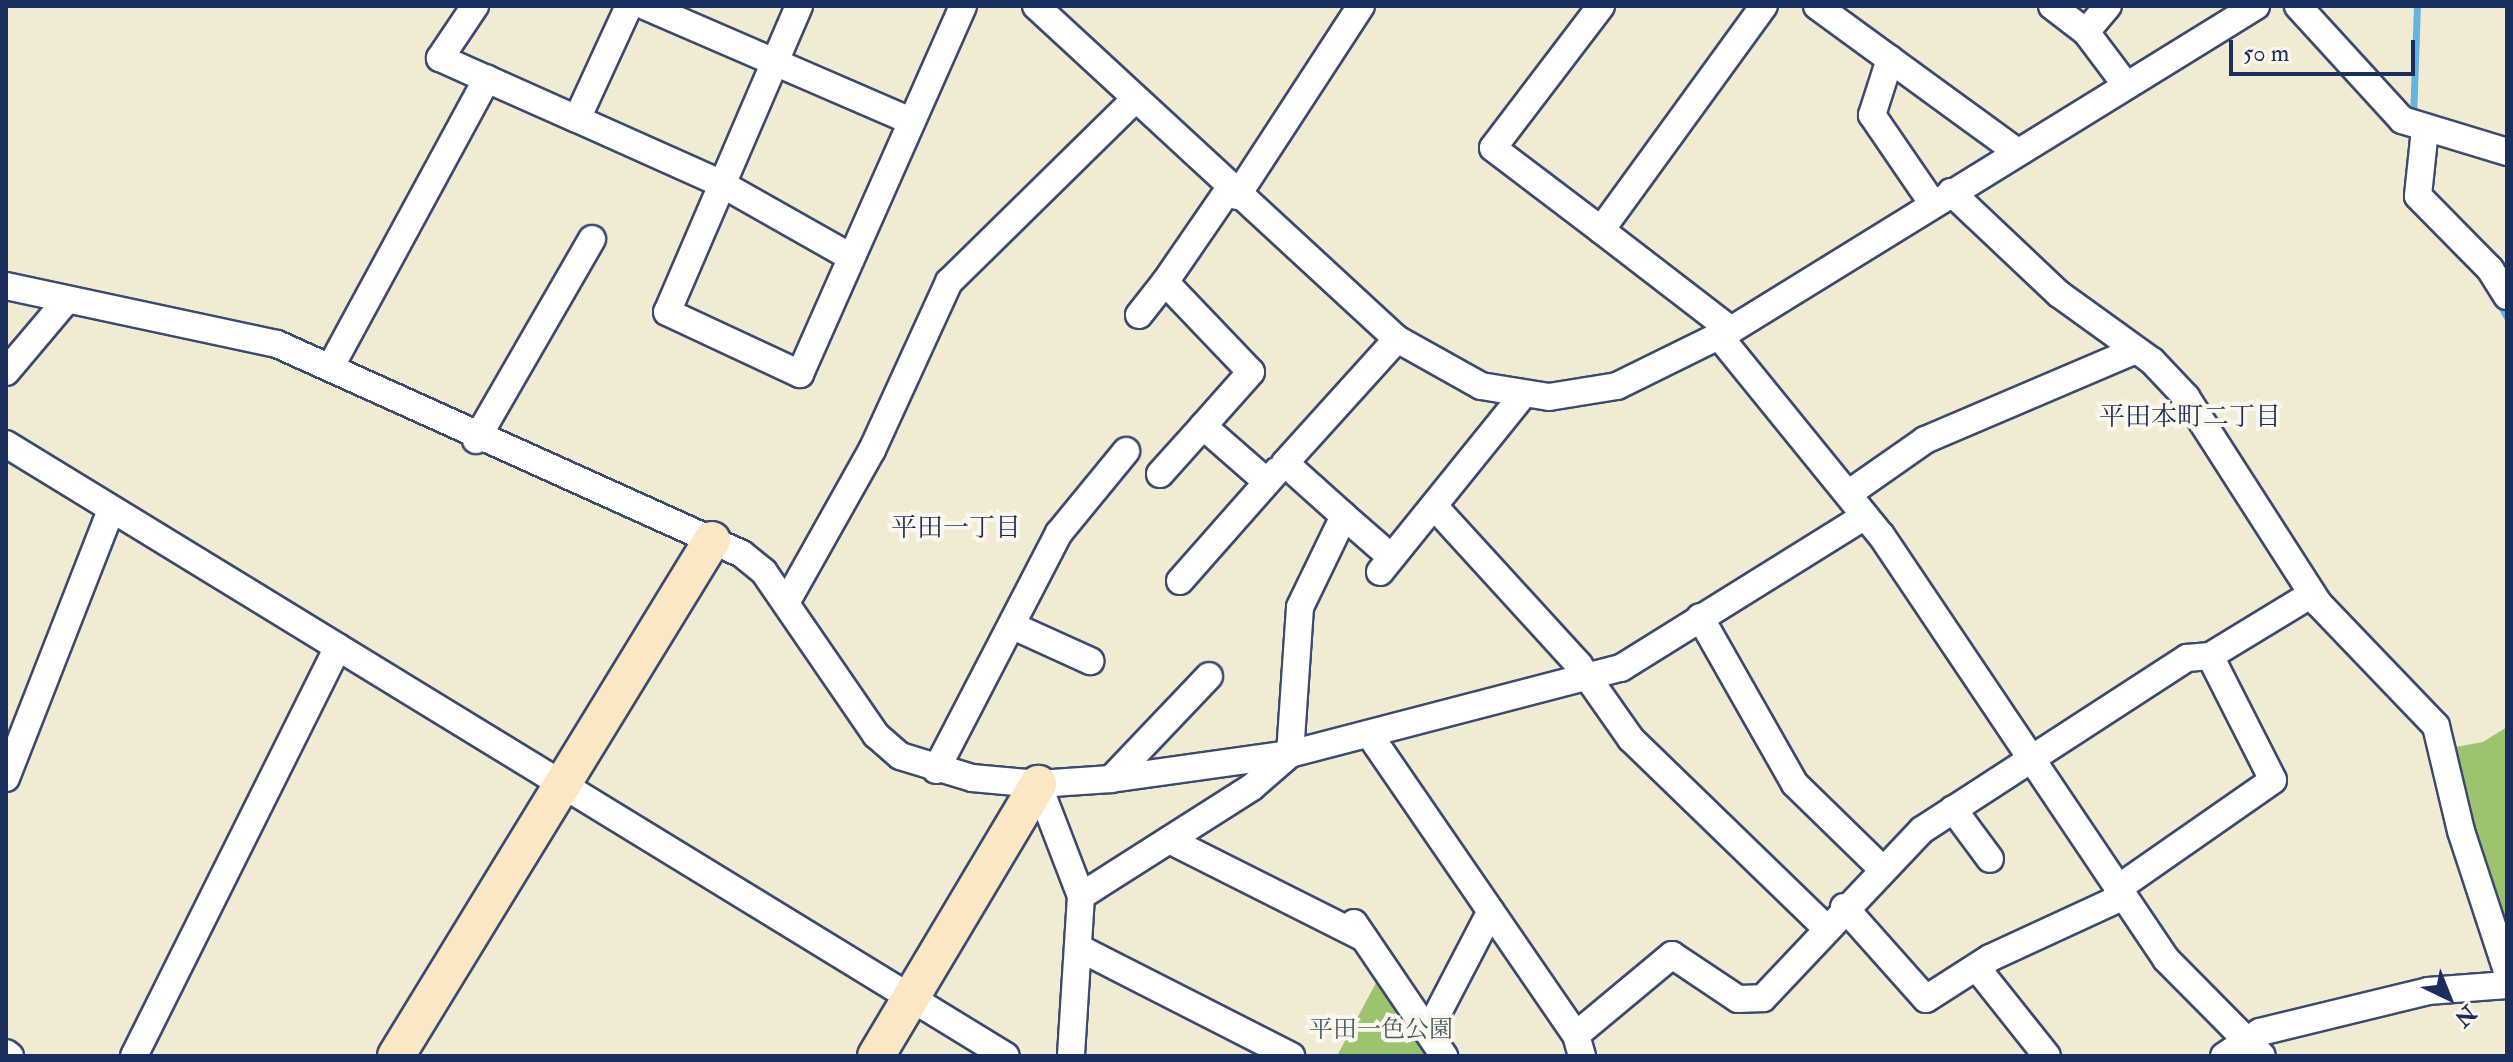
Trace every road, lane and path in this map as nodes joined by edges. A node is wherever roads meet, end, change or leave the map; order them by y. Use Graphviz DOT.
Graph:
graph roads {
  1 [pos="475,6"];
  2 [pos="629,6"];
  3 [pos="645,6"];
  4 [pos="799,6"];
  5 [pos="963,6"];
  6 [pos="1036,6"];
  7 [pos="1361,6"];
  8 [pos="1601,6"];
  9 [pos="1764,6"];
  10 [pos="1817,6"];
  11 [pos="2052,6"];
  12 [pos="2108,6"];
  13 [pos="2256,6"];
  14 [pos="2298,6"];
  15 [pos="2086,32"];
  16 [pos="1890,59"];
  17 [pos="773,62"];
  18 [pos="487,79"];
  19 [pos="2126,85"];
  20 [pos="1134,100"];
  21 [pos="577,119"];
  22 [pos="911,121"];
  23 [pos="2414,125"];
  24 [pos="2017,152"];
  25 [pos="2507,152"];
  26 [pos="720,183"];
  27 [pos="1233,192"];
  28 [pos="1942,198"];
  29 [pos="1601,230"];
  30 [pos="592,239"];
  31 [pos="851,257"];
  32 [pos="1165,282"];
  33 [pos="6,286"];
  34 [pos="2507,296"];
  35 [pos="66,301"];
  36 [pos="1139,315"];
  37 [pos="1725,333"];
  38 [pos="1397,339"];
  39 [pos="2134,351"];
  40 [pos="331,366"];
  41 [pos="6,372"];
  42 [pos="1523,395"];
  43 [pos="1203,426"];
  44 [pos="476,440"];
  45 [pos="6,444"];
  46 [pos="1126,451"];
  47 [pos="1285,463"];
  48 [pos="1160,474"];
  49 [pos="1267,482"];
  50 [pos="1848,494"];
  51 [pos="1434,506"];
  52 [pos="111,510"];
  53 [pos="1344,516"];
  54 [pos="1865,516"];
  55 [pos="712,540"];
  56 [pos="1180,581"];
  57 [pos="2312,594"];
  58 [pos="786,603"];
  59 [pos="1700,617"];
  60 [pos="1013,626"];
  61 [pos="338,647"];
  62 [pos="2210,656"];
  63 [pos="1090,661"];
  64 [pos="1209,676"];
  65 [pos="1584,676"];
  66 [pos="1369,734"];
  67 [pos="1290,754"];
  68 [pos="2032,755"];
  69 [pos="936,770"];
  70 [pos="6,778"];
  71 [pos="1111,779"];
  72 [pos="1038,784"];
  73 [pos="565,787"];
  74 [pos="1953,809"];
  75 [pos="1169,840"];
  76 [pos="1990,859"];
  77 [pos="1881,868"];
  78 [pos="2119,893"];
  79 [pos="1081,896"];
  80 [pos="1844,907"];
  81 [pos="1491,911"];
  82 [pos="1826,928"];
  83 [pos="1081,949"];
  84 [pos="1977,968"];
  85 [pos="2507,971"];
  86 [pos="2507,985"];
  87 [pos="912,999"];
  88 [pos="1428,1032"];
  89 [pos="1579,1045"];
  90 [pos="2244,1052"];
  91 [pos="134,1056"];
  92 [pos="396,1056"];
  93 [pos="876,1056"];
  94 [pos="1006,1056"];
  95 [pos="1071,1056"];
  96 [pos="1291,1056"];
  97 [pos="1444,1056"];
  98 [pos="2047,1056"];
  1 -- 18 [label="street"];
  2 -- 21 [label="street"];
  3 -- 17 [label="street"];
  4 -- 17 [label="street"];
  5 -- 22 [label="street"];
  6 -- 20 [label="street"];
  7 -- 27 [label="street"];
  8 -- 29 [label="street"];
  9 -- 29 [label="street"];
  10 -- 16 [label="street"];
  11 -- 15 [label="street"];
  12 -- 15 [label="street"];
  13 -- 19 [label="street"];
  14 -- 23 [label="street"];
  15 -- 19 [label="street"];
  16 -- 24 [label="street"];
  16 -- 28 [label="street"];
  17 -- 22 [label="street"];
  17 -- 26 [label="street"];
  18 -- 21 [label="street"];
  18 -- 40 [label="street"];
  19 -- 24 [label="street"];
  20 -- 27 [label="street"];
  20 -- 58 [label="street"];
  21 -- 26 [label="street"];
  22 -- 31 [label="street"];
  23 -- 25 [label="street"];
  23 -- 34 [label="street"];
  24 -- 28 [label="street"];
  26 -- 31 [label="street"];
  26 -- 31 [label="street"];
  27 -- 32 [label="street"];
  27 -- 38 [label="street"];
  28 -- 37 [label="street"];
  28 -- 39 [label="street"];
  29 -- 37 [label="street"];
  30 -- 44 [label="street"];
  32 -- 36 [label="street"];
  32 -- 43 [label="street"];
  33 -- 35 [label="street"];
  35 -- 40 [label="street"];
  35 -- 41 [label="street"];
  37 -- 42 [label="street"];
  37 -- 50 [label="street"];
  38 -- 42 [label="street"];
  38 -- 47 [label="street"];
  39 -- 50 [label="street"];
  39 -- 57 [label="street"];
  40 -- 44 [label="street"];
  42 -- 51 [label="street"];
  43 -- 48 [label="street"];
  43 -- 49 [label="street"];
  44 -- 55 [label="street"];
  45 -- 52 [label="street"];
  46 -- 60 [label="street"];
  47 -- 49 [label="street"];
  47 -- 53 [label="street"];
  49 -- 56 [label="street"];
  50 -- 54 [label="street"];
  51 -- 53 [label="street"];
  51 -- 65 [label="street"];
  52 -- 61 [label="street"];
  52 -- 70 [label="street"];
  53 -- 67 [label="street"];
  54 -- 59 [label="street"];
  54 -- 68 [label="street"];
  55 -- 58 [label="street"];
  55 -- 73 [label="street"];
  57 -- 62 [label="street"];
  57 -- 85 [label="street"];
  58 -- 69 [label="street"];
  59 -- 65 [label="street"];
  59 -- 77 [label="street"];
  60 -- 63 [label="street"];
  60 -- 69 [label="street"];
  61 -- 73 [label="street"];
  61 -- 91 [label="street"];
  62 -- 68 [label="street"];
  62 -- 78 [label="street"];
  64 -- 71 [label="street"];
  65 -- 66 [label="street"];
  65 -- 82 [label="street"];
  66 -- 67 [label="street"];
  66 -- 81 [label="street"];
  67 -- 71 [label="street"];
  67 -- 75 [label="street"];
  68 -- 74 [label="street"];
  68 -- 78 [label="street"];
  69 -- 72 [label="street"];
  71 -- 72 [label="street"];
  72 -- 79 [label="street"];
  72 -- 87 [label="street"];
  73 -- 87 [label="street"];
  73 -- 92 [label="street"];
  74 -- 76 [label="street"];
  74 -- 77 [label="street"];
  75 -- 79 [label="street"];
  75 -- 88 [label="street"];
  77 -- 80 [label="street"];
  78 -- 84 [label="street"];
  78 -- 90 [label="street"];
  79 -- 83 [label="street"];
  80 -- 82 [label="street"];
  80 -- 84 [label="street"];
  81 -- 88 [label="street"];
  81 -- 89 [label="street"];
  82 -- 89 [label="street"];
  83 -- 95 [label="street"];
  83 -- 96 [label="street"];
  84 -- 98 [label="street"];
  86 -- 90 [label="street"];
  87 -- 93 [label="street"];
  87 -- 94 [label="street"];
  88 -- 97 [label="street"];
}
